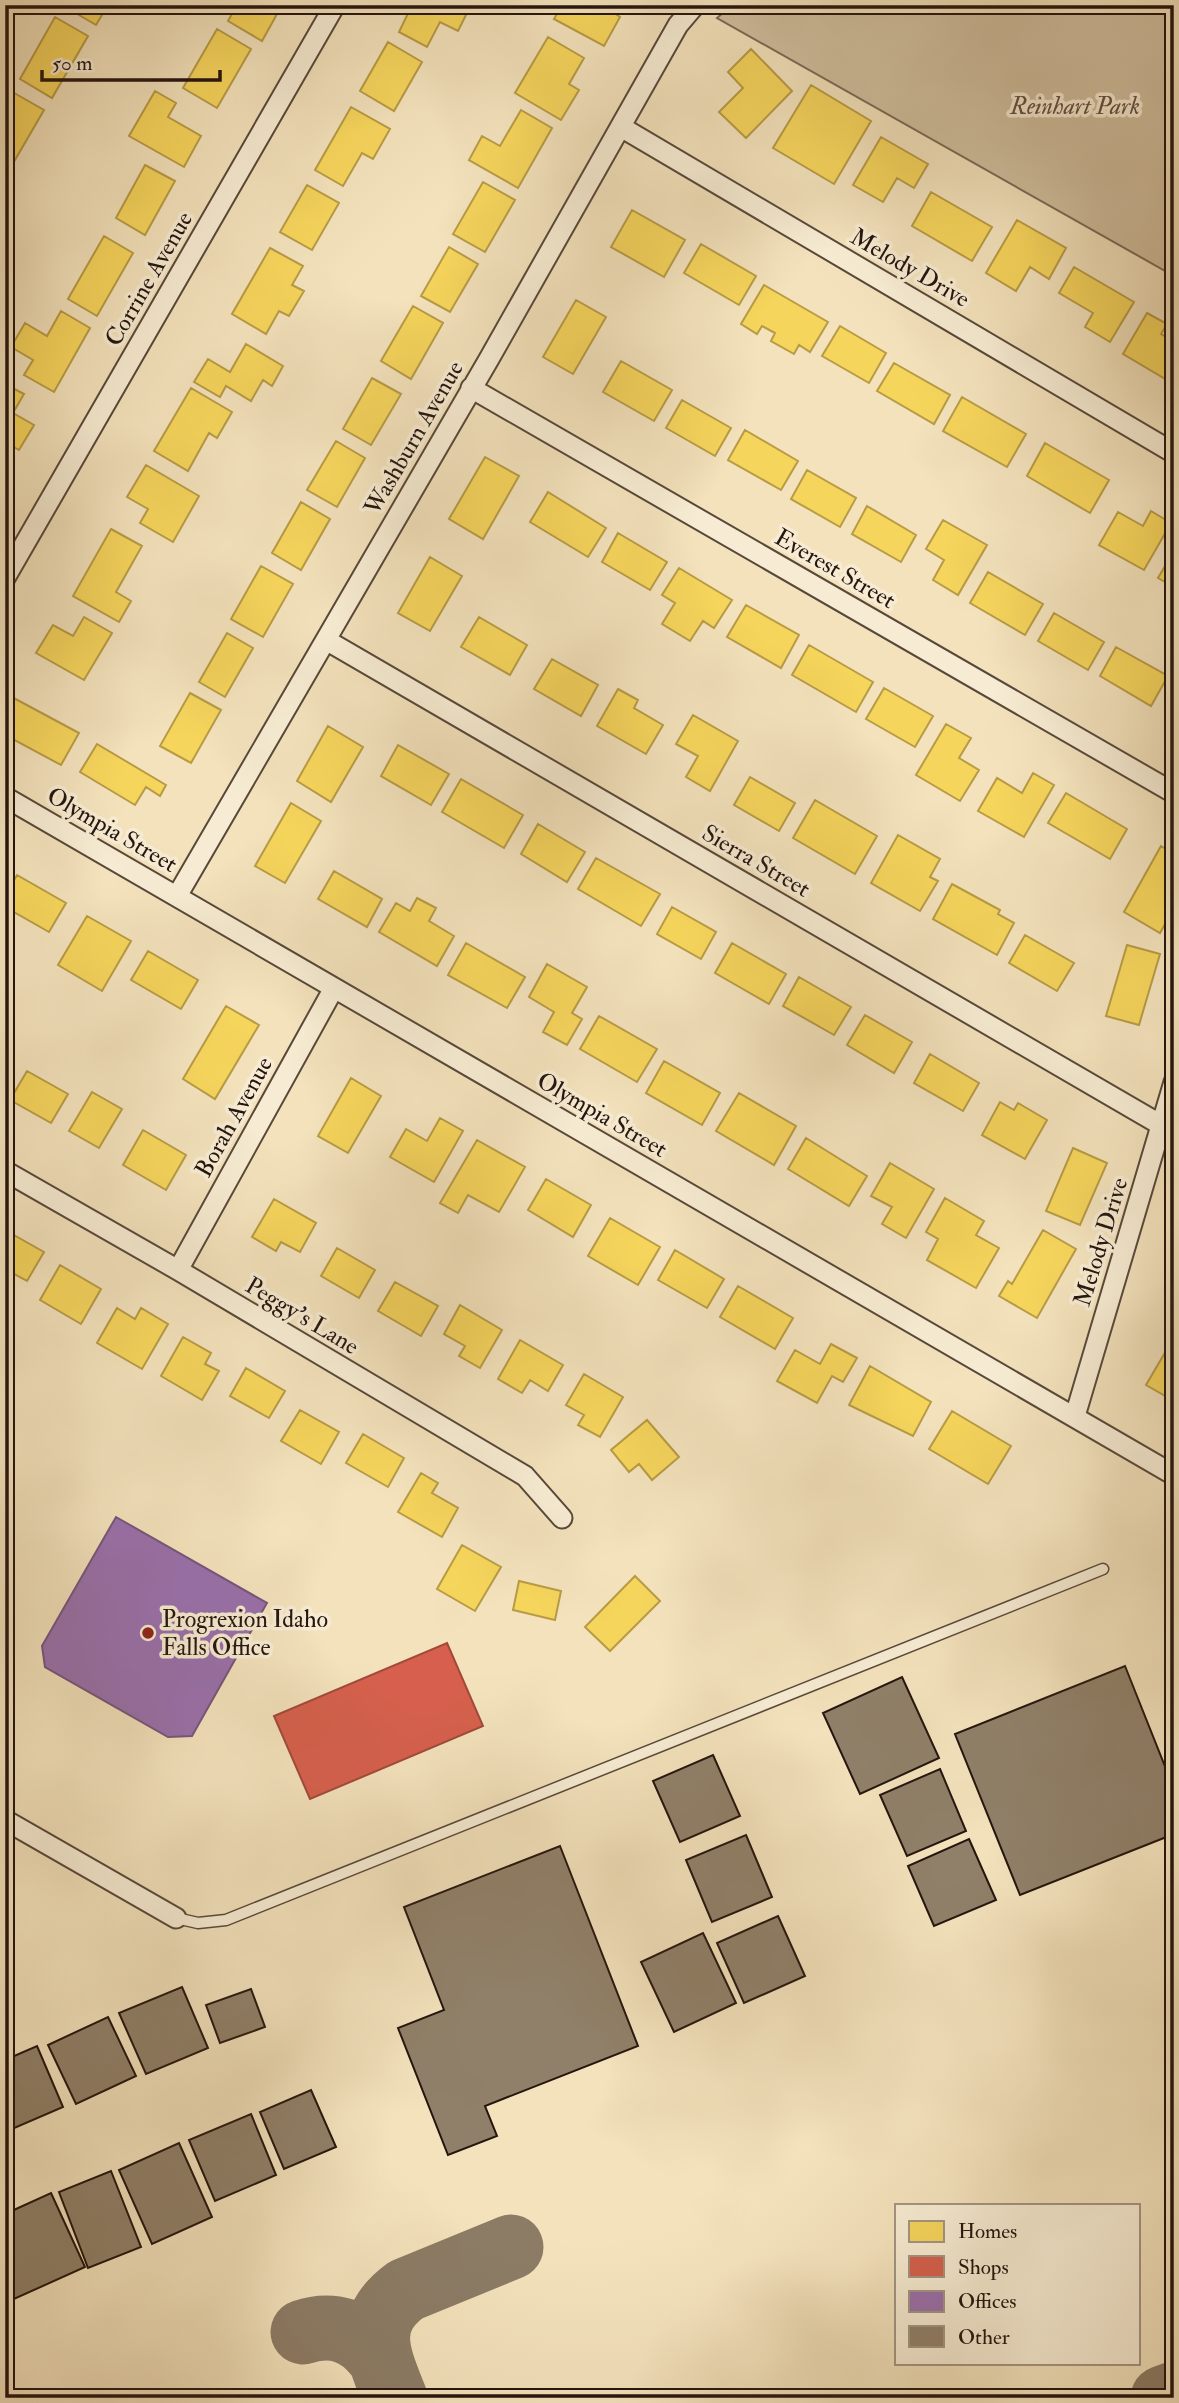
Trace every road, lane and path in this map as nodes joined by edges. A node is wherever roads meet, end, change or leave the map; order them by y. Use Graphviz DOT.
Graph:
graph roads {
  1 [pos="335,5"];
  2 [pos="695,5"];
  3 [pos="621,127"];
  4 [pos="471,388"];
  5 [pos="1174,453"];
  6 [pos="5,578"];
  7 [pos="326,640"];
  8 [pos="1174,793"];
  9 [pos="5,797"];
  10 [pos="177,896"];
  11 [pos="334,988"];
  12 [pos="1174,1082"];
  13 [pos="1161,1125"];
  14 [pos="5,1171"];
  15 [pos="178,1270"];
  16 [pos="1075,1416"];
  17 [pos="1174,1475"];
  18 [pos="562,1518"];
  19 [pos="1103,1569"];
  20 [pos="5,1820"];
  21 [pos="176,1918"];
  1 -- 6 [label="street, Corrine Avenue"];
  2 -- 3 [label="street, Washburn Avenue"];
  3 -- 4 [label="street, Washburn Avenue"];
  3 -- 5 [label="street, Melody Drive"];
  4 -- 7 [label="street, Washburn Avenue"];
  4 -- 8 [label="street, Everest Street"];
  7 -- 10 [label="street, Washburn Avenue"];
  7 -- 13 [label="street, Sierra Street"];
  9 -- 10 [label="street, Olympia Street"];
  10 -- 11 [label="street, Olympia Street"];
  11 -- 15 [label="street, Borah Avenue"];
  11 -- 16 [label="street, Olympia Street"];
  12 -- 13 [label="street, Melody Drive"];
  13 -- 16 [label="street, Melody Drive"];
  14 -- 15 [label="street, Peggy's Lane"];
  15 -- 18 [label="street, Peggy's Lane"];
  16 -- 17 [label="street, Olympia Street"];
  19 -- 21 [label="lane"];
  20 -- 21 [label="street"];
}
